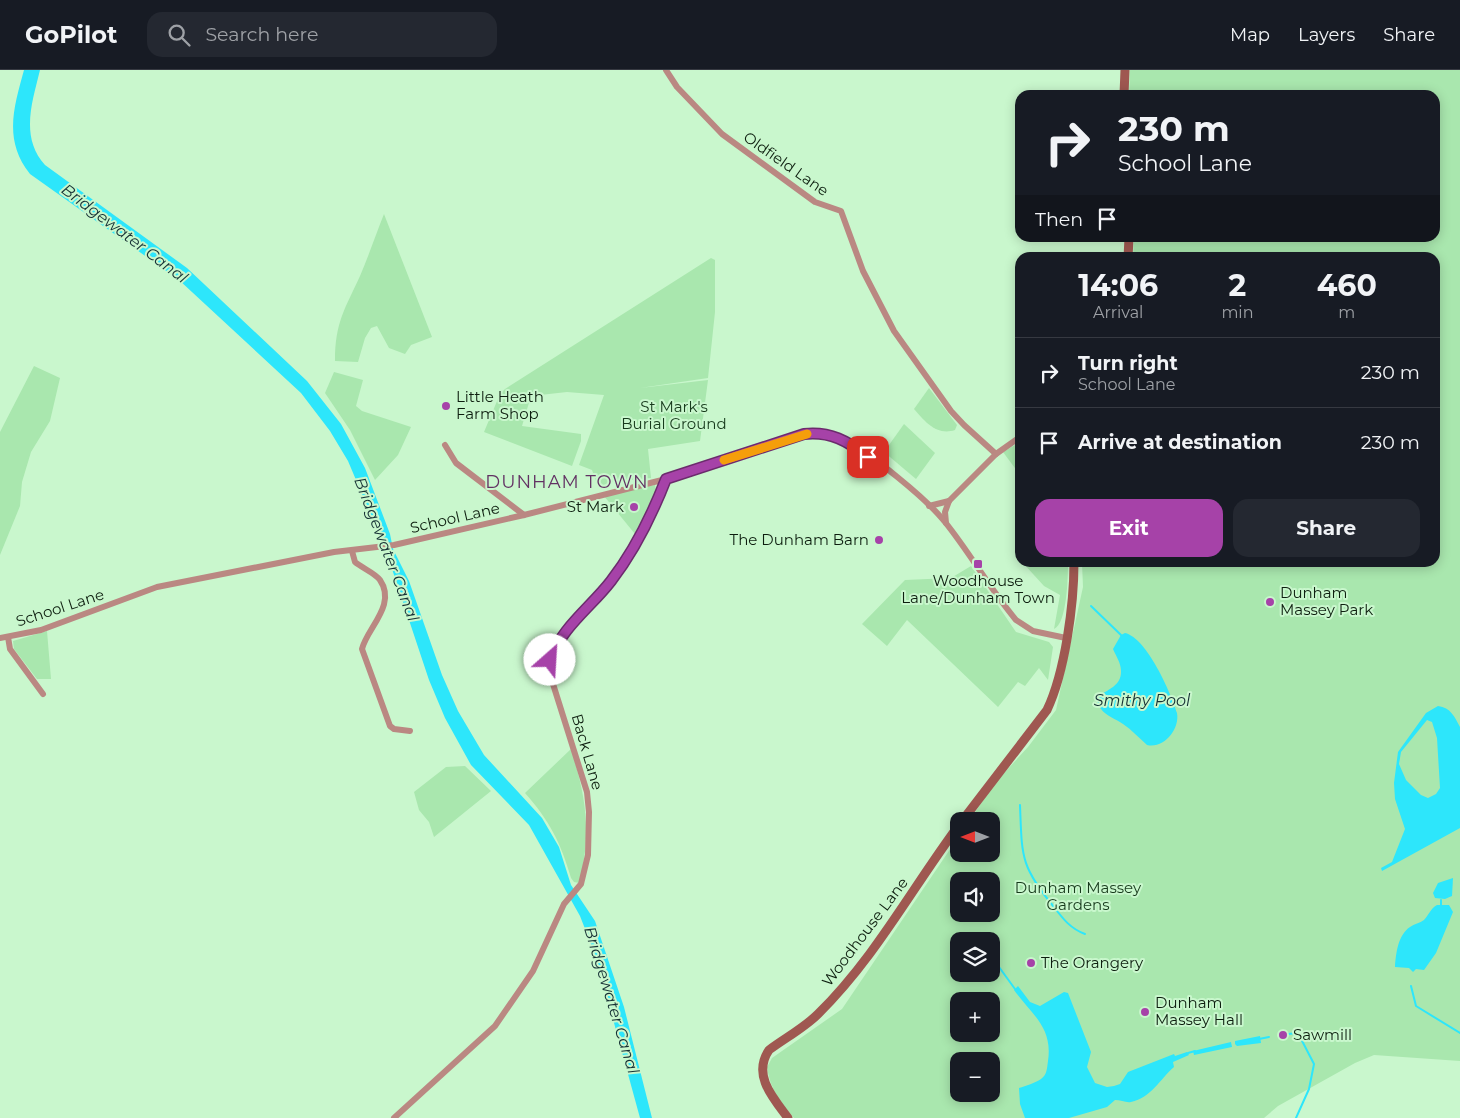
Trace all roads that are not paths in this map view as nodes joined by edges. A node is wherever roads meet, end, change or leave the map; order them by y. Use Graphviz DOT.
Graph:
graph roads {
  1 [pos="666,70"];
  2 [pos="1125,70"];
  3 [pos="1124,90"];
  4 [pos="1015,441"];
  5 [pos="445,445"];
  6 [pos="996,454"];
  7 [pos="666,479"];
  8 [pos="949,501"];
  9 [pos="929,506"];
  10 [pos="524,514"];
  11 [pos="946,523"];
  12 [pos="352,550"];
  13 [pos="1073,567"];
  14 [pos="8,637"];
  15 [pos="0,638"];
  16 [pos="1066,638"];
  17 [pos="43,694"];
  18 [pos="410,731"];
  19 [pos="969,812"];
  20 [pos="950,838"];
  21 [pos="394,1118"];
  22 [pos="788,1118"];
  1 -- 6 [label="street, Oldfield Lane"];
  2 -- 3 [label="main road"];
  4 -- 6 [label="street"];
  5 -- 10 [label="street"];
  6 -- 8 [label="street"];
  7 -- 9 [label="street, School Lane"];
  7 -- 10 [label="street, School Lane"];
  7 -- 21 [label="street, Back Lane"];
  8 -- 9 [label="street"];
  8 -- 11 [label="street"];
  9 -- 11 [label="street, School Lane"];
  10 -- 12 [label="street, School Lane"];
  11 -- 16 [label="street"];
  12 -- 14 [label="street, School Lane"];
  12 -- 18 [label="street"];
  13 -- 16 [label="main road"];
  14 -- 15 [label="street, School Lane"];
  14 -- 17 [label="street"];
  16 -- 19 [label="main road"];
  20 -- 22 [label="main road, Woodhouse Lane"];
}
